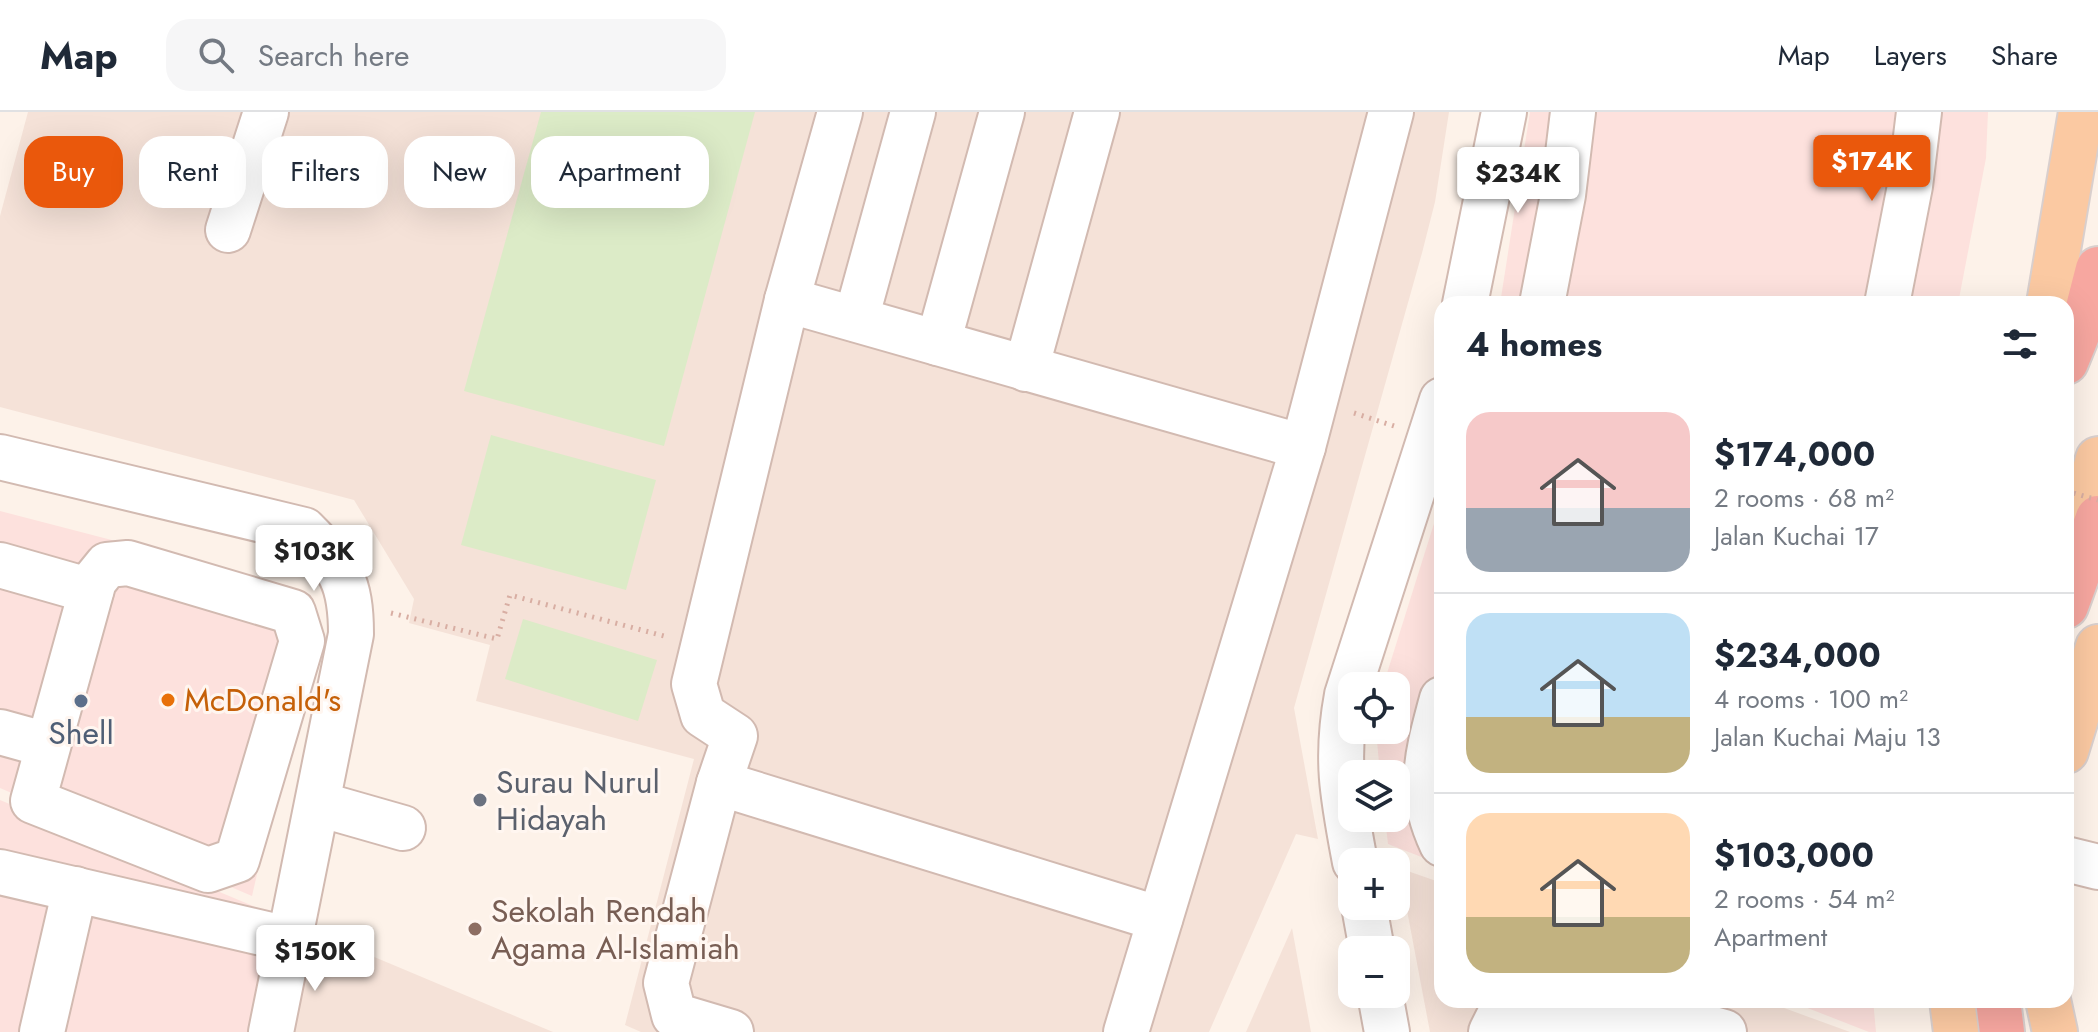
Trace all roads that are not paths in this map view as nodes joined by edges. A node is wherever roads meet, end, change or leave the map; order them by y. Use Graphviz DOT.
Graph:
graph roads {
  1 [pos="266,112"];
  2 [pos="840,112"];
  3 [pos="913,112"];
  4 [pos="1002,112"];
  5 [pos="1097,112"];
  6 [pos="1391,112"];
  7 [pos="1504,112"];
  8 [pos="1573,112"];
  9 [pos="1919,112"];
  10 [pos="2081,112"];
  11 [pos="228,230"];
  12 [pos="2098,269"];
  13 [pos="1467,296"];
  14 [pos="1544,296"];
  15 [pos="1888,296"];
  16 [pos="2050,296"];
  17 [pos="787,300"];
  18 [pos="856,319"];
  19 [pos="2074,342"];
  20 [pos="938,343"];
  21 [pos="1026,369"];
  22 [pos="1434,424"];
  23 [pos="1303,447"];
  24 [pos="0,457"];
  25 [pos="2098,459"];
  26 [pos="2098,518"];
  27 [pos="2074,544"];
  28 [pos="0,565"];
  29 [pos="2074,584"];
  30 [pos="91,591"];
  31 [pos="2098,647"];
  32 [pos="2074,725"];
  33 [pos="1434,729"];
  34 [pos="0,732"];
  35 [pos="47,745"];
  36 [pos="719,783"];
  37 [pos="319,804"];
  38 [pos="1434,826"];
  39 [pos="403,828"];
  40 [pos="1352,848"];
  41 [pos="2074,861"];
  42 [pos="2098,867"];
  43 [pos="0,872"];
  44 [pos="75,889"];
  45 [pos="1160,919"];
  46 [pos="292,940"];
  47 [pos="1383,1008"];
  48 [pos="1953,1008"];
  49 [pos="1999,1008"];
  50 [pos="2050,1008"];
  51 [pos="42,1032"];
  52 [pos="271,1032"];
  53 [pos="731,1032"];
  54 [pos="1126,1032"];
  55 [pos="1387,1032"];
  56 [pos="1491,1032"];
  57 [pos="1724,1032"];
  58 [pos="1956,1032"];
  59 [pos="2002,1032"];
  60 [pos="2055,1032"];
  1 -- 11 [label="street"];
  2 -- 17 [label="street"];
  3 -- 18 [label="street"];
  4 -- 20 [label="street"];
  5 -- 21 [label="street"];
  6 -- 23 [label="street"];
  7 -- 13 [label="street"];
  8 -- 14 [label="street"];
  9 -- 15 [label="street"];
  10 -- 16 [label="main road"];
  12 -- 19 [label="highway"];
  17 -- 18 [label="street"];
  17 -- 36 [label="street"];
  18 -- 20 [label="street"];
  20 -- 21 [label="street"];
  21 -- 23 [label="street"];
  22 -- 40 [label="street"];
  23 -- 45 [label="street"];
  24 -- 37 [label="street"];
  25 -- 27 [label="main road"];
  26 -- 29 [label="highway"];
  28 -- 30 [label="street"];
  30 -- 35 [label="street"];
  30 -- 35 [label="street"];
  31 -- 32 [label="main road"];
  33 -- 38 [label="street"];
  34 -- 35 [label="street"];
  36 -- 45 [label="street"];
  36 -- 53 [label="street"];
  37 -- 39 [label="street"];
  37 -- 46 [label="street"];
  41 -- 42 [label="street"];
  43 -- 44 [label="street"];
  44 -- 46 [label="street"];
  44 -- 51 [label="street"];
  45 -- 54 [label="street"];
  46 -- 52 [label="street"];
  47 -- 55 [label="street"];
  48 -- 58 [label="main road"];
  49 -- 59 [label="highway"];
  50 -- 60 [label="main road"];
  56 -- 57 [label="street"];
}
